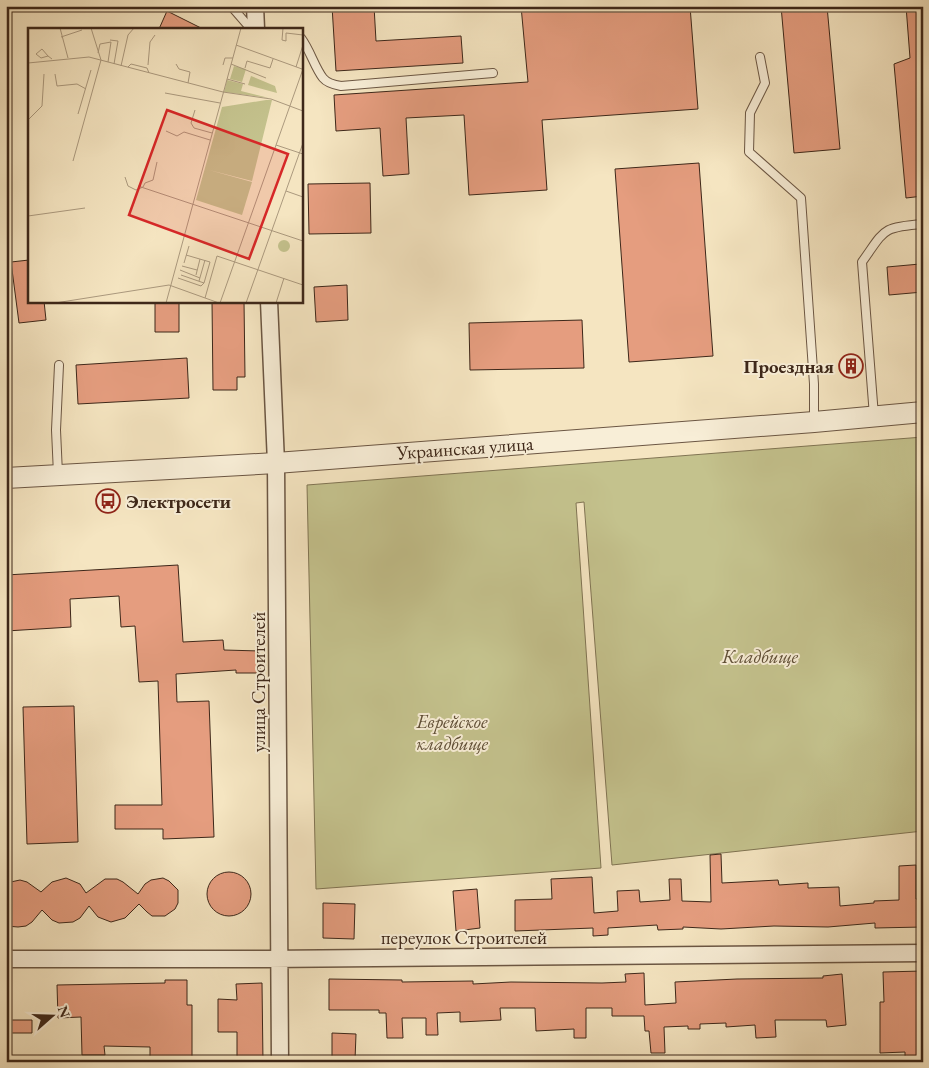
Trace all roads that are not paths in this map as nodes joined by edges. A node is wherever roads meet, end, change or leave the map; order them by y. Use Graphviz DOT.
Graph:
graph roads {
  1 [pos="231,6"];
  2 [pos="256,6"];
  3 [pos="250,28"];
  4 [pos="256,28"];
  5 [pos="302,39"];
  6 [pos="760,56"];
  7 [pos="493,73"];
  8 [pos="923,224"];
  9 [pos="269,302"];
  10 [pos="59,365"];
  11 [pos="923,412"];
  12 [pos="874,416"];
  13 [pos="814,422"];
  14 [pos="276,463"];
  15 [pos="58,474"];
  16 [pos="6,478"];
  17 [pos="923,953"];
  18 [pos="280,958"];
  19 [pos="6,959"];
  20 [pos="280,1062"];
  1 -- 3 [label="lane"];
  2 -- 4 [label="street"];
  5 -- 7 [label="lane"];
  6 -- 13 [label="lane"];
  8 -- 12 [label="lane"];
  9 -- 14 [label="street, улица Строителей"];
  10 -- 15 [label="lane"];
  11 -- 12 [label="street, Украинская улица"];
  12 -- 13 [label="street, Украинская улица"];
  13 -- 14 [label="street, Украинская улица"];
  14 -- 15 [label="street, Украинская улица"];
  14 -- 18 [label="street, улица Строителей"];
  15 -- 16 [label="street, Украинская улица"];
  17 -- 18 [label="street, переулок Строителей"];
  18 -- 19 [label="street, переулок Строителей"];
  18 -- 20 [label="street, улица Строителей"];
}
